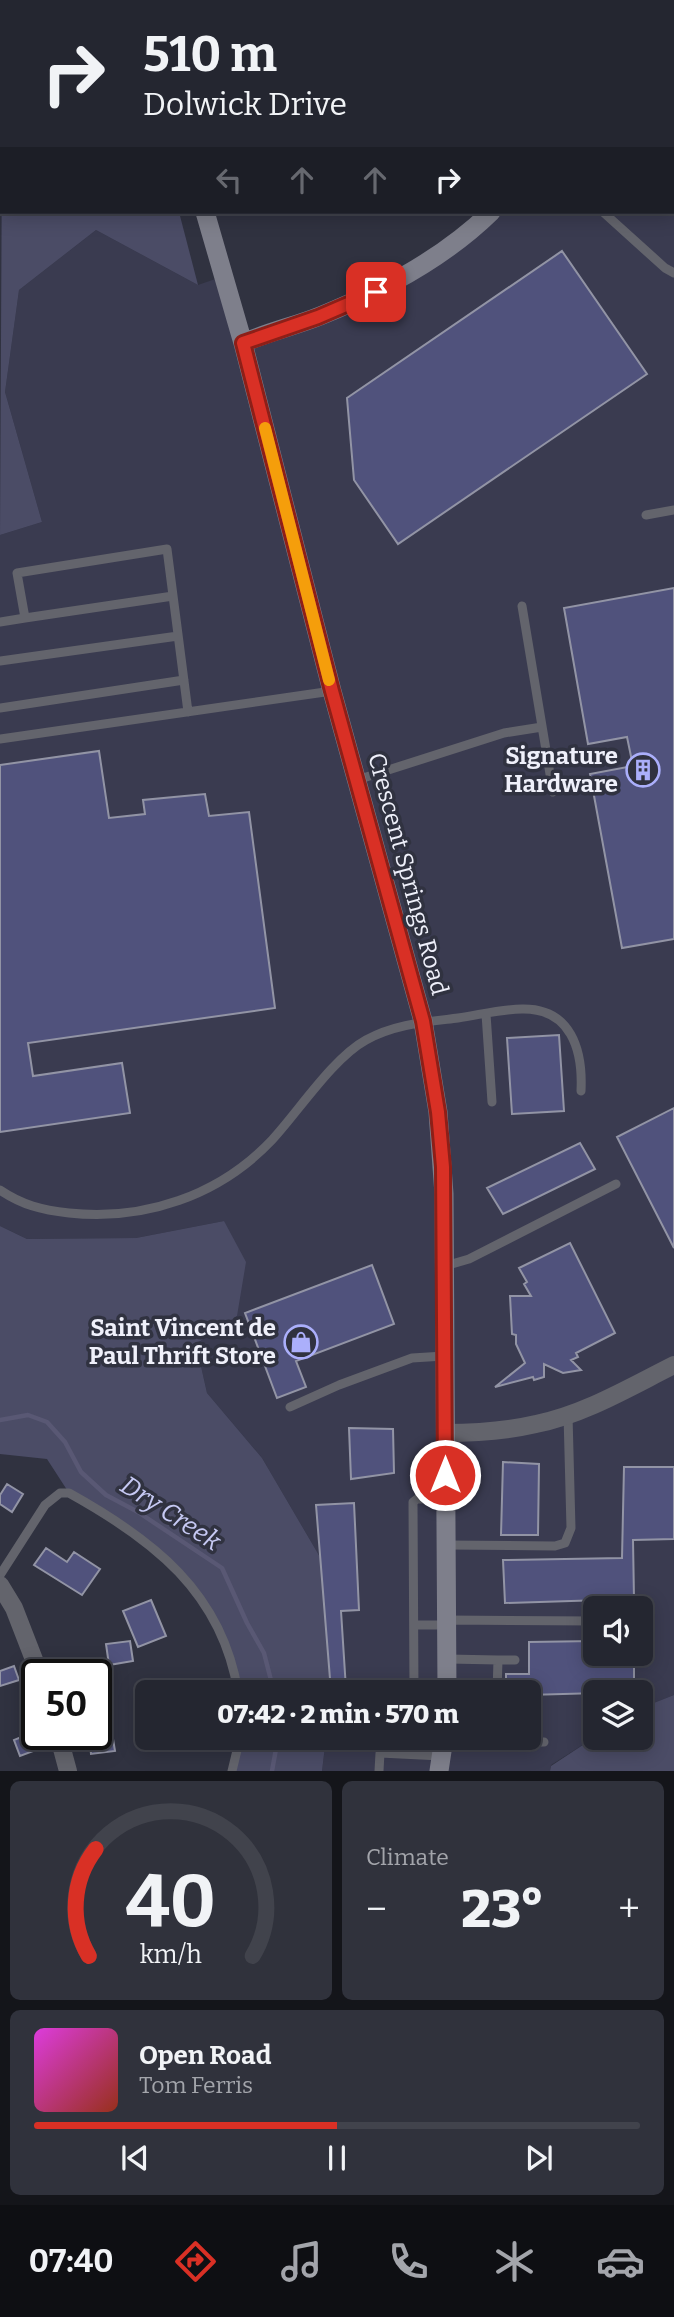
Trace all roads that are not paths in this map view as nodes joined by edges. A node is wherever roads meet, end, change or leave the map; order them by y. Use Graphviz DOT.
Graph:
graph roads {
  1 [pos="206,214"];
  2 [pos="488,214"];
  3 [pos="605,214"];
  4 [pos="674,273"];
  5 [pos="243,343"];
  6 [pos="674,510"];
  7 [pos="646,515"];
  8 [pos="173,596"];
  9 [pos="522,606"];
  10 [pos="25,618"];
  11 [pos="0,622"];
  12 [pos="178,636"];
  13 [pos="0,661"];
  14 [pos="184,680"];
  15 [pos="332,691"];
  16 [pos="0,708"];
  17 [pos="188,712"];
  18 [pos="542,727"];
  19 [pos="0,739"];
  20 [pos="357,780"];
  21 [pos="553,792"];
  22 [pos="486,1014"];
  23 [pos="423,1021"];
  24 [pos="581,1091"];
  25 [pos="492,1102"];
  26 [pos="616,1184"];
  27 [pos="0,1189"];
  28 [pos="443,1267"];
  29 [pos="444,1356"];
  30 [pos="674,1365"];
  31 [pos="290,1407"];
  32 [pos="568,1415"];
  33 [pos="445,1433"];
  34 [pos="445,1499"];
  35 [pos="446,1545"];
  36 [pos="0,1575"];
  37 [pos="0,1586"];
  38 [pos="583,1621"];
  39 [pos="447,1623"];
  40 [pos="414,1625"];
  41 [pos="34,1659"];
  42 [pos="448,1659"];
  43 [pos="498,1660"];
  44 [pos="515,1660"];
  45 [pos="234,1680"];
  46 [pos="414,1680"];
  47 [pos="447,1680"];
  48 [pos="497,1680"];
  49 [pos="541,1742"];
  50 [pos="544,1742"];
  51 [pos="62,1750"];
  52 [pos="237,1750"];
  53 [pos="442,1752"];
  54 [pos="68,1771"];
  55 [pos="232,1771"];
  56 [pos="379,1771"];
  1 -- 5 [label="main road, Crescent Springs Road"];
  2 -- 5 [label="main road"];
  3 -- 4 [label="lane"];
  5 -- 15 [label="main road, Crescent Springs Road"];
  6 -- 7 [label="lane"];
  8 -- 10 [label="lane"];
  8 -- 10 [label="lane"];
  8 -- 12 [label="lane"];
  9 -- 18 [label="lane"];
  10 -- 11 [label="lane"];
  12 -- 13 [label="lane"];
  12 -- 14 [label="lane"];
  14 -- 16 [label="lane"];
  14 -- 17 [label="lane"];
  15 -- 17 [label="lane"];
  15 -- 20 [label="main road, Crescent Springs Road"];
  17 -- 19 [label="lane"];
  18 -- 20 [label="lane"];
  18 -- 21 [label="lane"];
  20 -- 23 [label="main road, Crescent Springs Road"];
  22 -- 23 [label="lane"];
  22 -- 24 [label="lane"];
  22 -- 25 [label="lane"];
  23 -- 27 [label="lane"];
  23 -- 28 [label="main road, Crescent Springs Road"];
  26 -- 28 [label="lane"];
  28 -- 29 [label="main road, Crescent Springs Road"];
  29 -- 31 [label="lane"];
  29 -- 33 [label="main road, Crescent Springs Road"];
  30 -- 32 [label="street"];
  32 -- 33 [label="street"];
  32 -- 35 [label="lane"];
  33 -- 34 [label="main road, Crescent Springs Road"];
  34 -- 35 [label="main road, Crescent Springs Road"];
  34 -- 40 [label="lane"];
  35 -- 39 [label="main road, Crescent Springs Road"];
  36 -- 45 [label="lane"];
  37 -- 41 [label="street"];
  38 -- 39 [label="lane"];
  39 -- 40 [label="lane"];
  39 -- 42 [label="main road, Crescent Springs Road"];
  40 -- 46 [label="lane"];
  42 -- 43 [label="lane"];
  42 -- 47 [label="main road, Crescent Springs Road"];
  43 -- 44 [label="lane"];
  43 -- 48 [label="lane"];
  49 -- 50 [label="lane"];
  51 -- 54 [label="street"];
  52 -- 55 [label="lane"];
  53 -- 56 [label="lane"];
}
